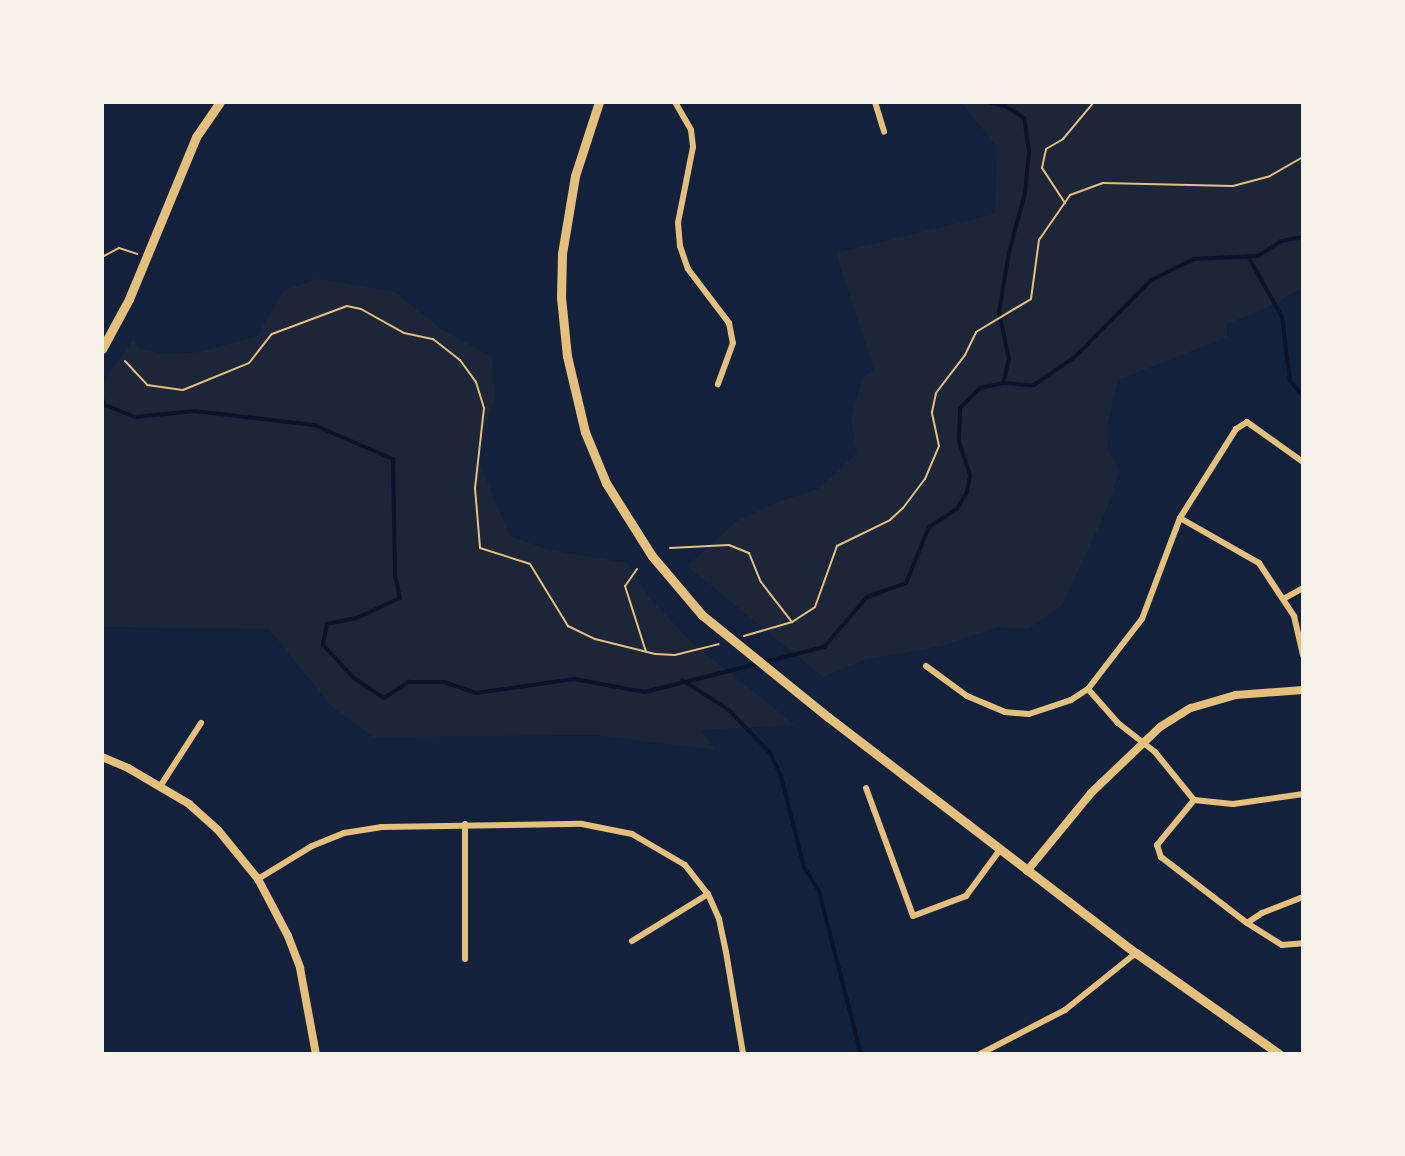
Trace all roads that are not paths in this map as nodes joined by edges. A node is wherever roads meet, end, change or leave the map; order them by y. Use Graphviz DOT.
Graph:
graph roads {
  1 [pos="220,102"];
  2 [pos="599,102"];
  3 [pos="675,102"];
  4 [pos="875,102"];
  5 [pos="884,132"];
  6 [pos="102,349"];
  7 [pos="718,384"];
  8 [pos="1303,462"];
  9 [pos="1180,518"];
  10 [pos="1303,588"];
  11 [pos="1285,598"];
  12 [pos="1303,655"];
  13 [pos="926,666"];
  14 [pos="1088,689"];
  15 [pos="1303,690"];
  16 [pos="201,723"];
  17 [pos="1141,741"];
  18 [pos="102,757"];
  19 [pos="161,785"];
  20 [pos="866,788"];
  21 [pos="1303,794"];
  22 [pos="1194,800"];
  23 [pos="465,824"];
  24 [pos="999,851"];
  25 [pos="1027,871"];
  26 [pos="258,879"];
  27 [pos="708,894"];
  28 [pos="1303,897"];
  29 [pos="1247,923"];
  30 [pos="632,941"];
  31 [pos="1303,943"];
  32 [pos="1136,953"];
  33 [pos="465,959"];
  34 [pos="316,1054"];
  35 [pos="743,1054"];
  36 [pos="980,1054"];
  37 [pos="1279,1054"];
  1 -- 6 [label="main road"];
  2 -- 24 [label="main road"];
  3 -- 7 [label="street"];
  4 -- 5 [label="street"];
  8 -- 9 [label="street"];
  9 -- 11 [label="street"];
  9 -- 14 [label="street"];
  10 -- 11 [label="street"];
  11 -- 12 [label="street"];
  13 -- 14 [label="street"];
  14 -- 17 [label="street"];
  15 -- 17 [label="street"];
  16 -- 19 [label="street"];
  17 -- 22 [label="street"];
  17 -- 25 [label="street"];
  18 -- 19 [label="street"];
  19 -- 26 [label="street"];
  20 -- 24 [label="street"];
  21 -- 22 [label="street"];
  22 -- 29 [label="street"];
  23 -- 26 [label="street"];
  23 -- 27 [label="street"];
  23 -- 33 [label="street"];
  24 -- 25 [label="main road"];
  25 -- 32 [label="main road"];
  26 -- 34 [label="street"];
  27 -- 30 [label="street"];
  27 -- 35 [label="street"];
  28 -- 29 [label="street"];
  29 -- 31 [label="street"];
  32 -- 36 [label="street"];
  32 -- 37 [label="main road"];
}
